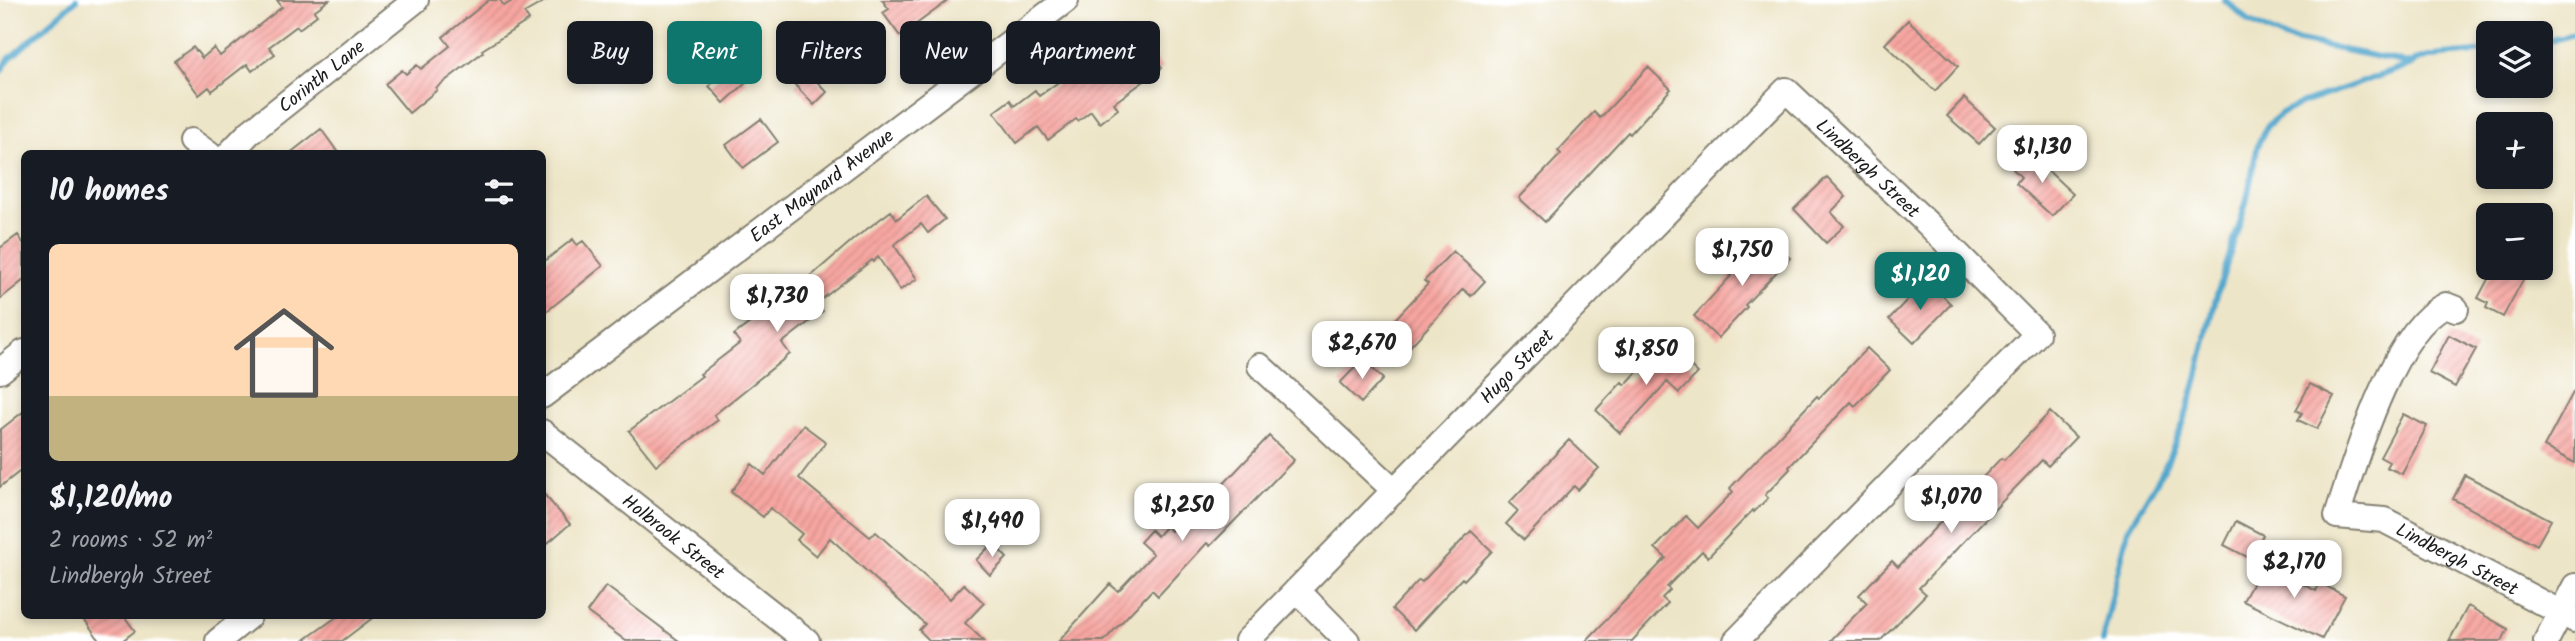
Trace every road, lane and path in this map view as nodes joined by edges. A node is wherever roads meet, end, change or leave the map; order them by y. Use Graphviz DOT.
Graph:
graph roads {
  1 [pos="416,0"];
  2 [pos="1066,0"];
  3 [pos="1786,90"];
  4 [pos="233,150"];
  5 [pos="2456,309"];
  6 [pos="21,354"];
  7 [pos="1260,366"];
  8 [pos="0,371"];
  9 [pos="546,393"];
  10 [pos="546,435"];
  11 [pos="1395,491"];
  12 [pos="2575,586"];
  13 [pos="1297,590"];
  14 [pos="2568,616"];
  15 [pos="245,619"];
  16 [pos="218,641"];
  17 [pos="807,641"];
  18 [pos="1247,641"];
  19 [pos="1347,641"];
  20 [pos="1736,641"];
  21 [pos="2546,641"];
  1 -- 4 [label="street, Corinth Lane"];
  2 -- 9 [label="street, East Maynard Avenue"];
  3 -- 11 [label="street, Hugo Street"];
  3 -- 20 [label="street, Lindbergh Street"];
  5 -- 14 [label="street, Lindbergh Street"];
  6 -- 8 [label="street"];
  7 -- 11 [label="street"];
  10 -- 17 [label="street, Holbrook Street"];
  11 -- 13 [label="street, Hugo Street"];
  12 -- 14 [label="street"];
  13 -- 18 [label="street, Hugo Street"];
  13 -- 19 [label="street"];
  14 -- 21 [label="street"];
  15 -- 16 [label="street"];
}
